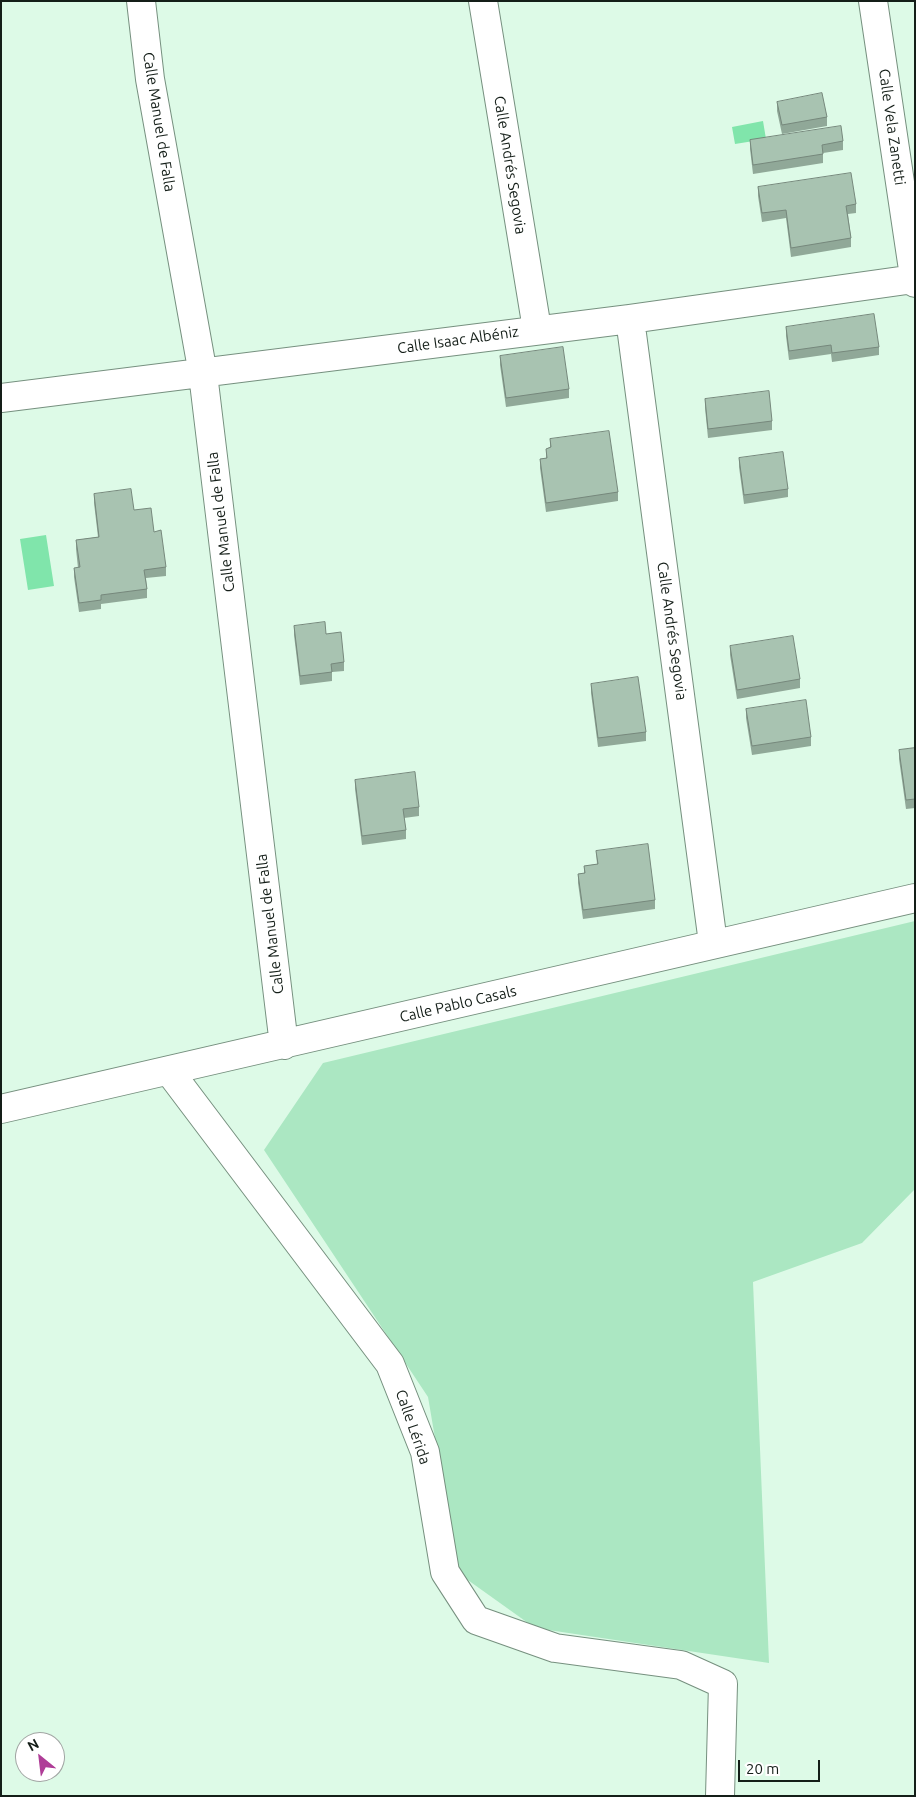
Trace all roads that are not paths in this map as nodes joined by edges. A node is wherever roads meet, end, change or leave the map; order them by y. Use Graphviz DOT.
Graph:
graph roads {
  1 [pos="141,1"];
  2 [pos="483,1"];
  3 [pos="873,1"];
  4 [pos="914,281"];
  5 [pos="630,319"];
  6 [pos="537,330"];
  7 [pos="203,374"];
  8 [pos="1,398"];
  9 [pos="915,898"];
  10 [pos="713,943"];
  11 [pos="284,1045"];
  12 [pos="169,1071"];
  13 [pos="1,1109"];
  14 [pos="720,1796"];
  1 -- 7 [label="street, Calle Manuel de Falla"];
  2 -- 6 [label="street, Calle Andrés Segovia"];
  3 -- 4 [label="street, Calle Vela Zanetti"];
  4 -- 5 [label="street, Calle Isaac Albéniz"];
  5 -- 6 [label="street, Calle Isaac Albéniz"];
  5 -- 10 [label="street, Calle Andrés Segovia"];
  6 -- 7 [label="street, Calle Isaac Albéniz"];
  7 -- 8 [label="street, Calle Isaac Albéniz"];
  7 -- 11 [label="street, Calle Manuel de Falla"];
  9 -- 10 [label="street, Calle Pablo Casals"];
  10 -- 11 [label="street, Calle Pablo Casals"];
  11 -- 12 [label="street, Calle Pablo Casals"];
  12 -- 13 [label="street, Calle Pablo Casals"];
  12 -- 14 [label="street, Calle Lérida"];
}
